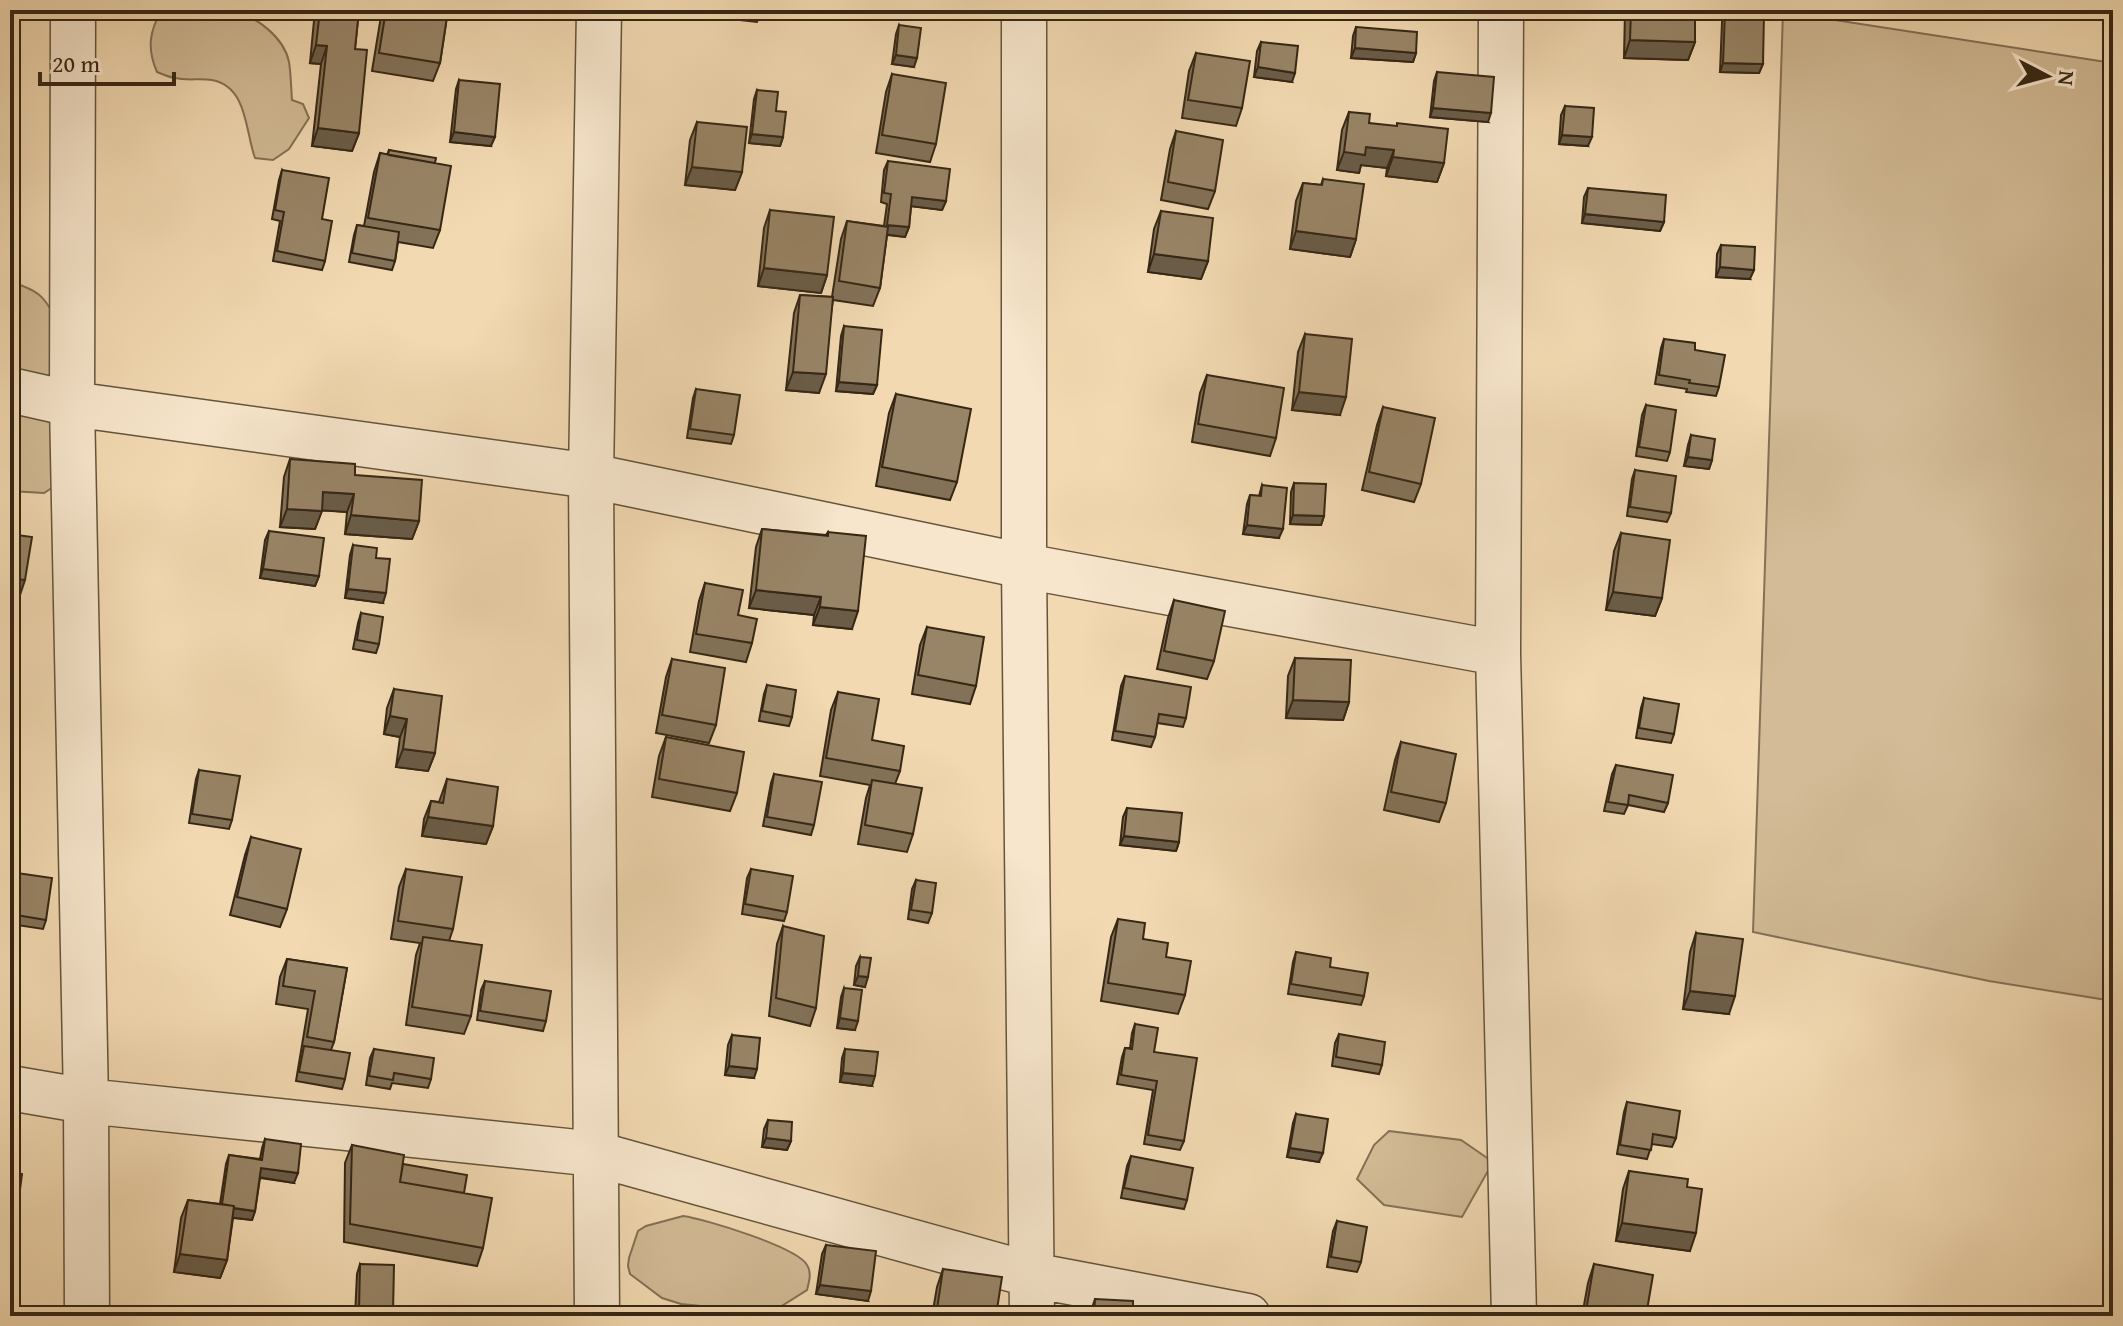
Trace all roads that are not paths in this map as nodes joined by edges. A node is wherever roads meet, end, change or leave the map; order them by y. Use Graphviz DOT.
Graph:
graph roads {
  1 [pos="73,10"];
  2 [pos="599,10"];
  3 [pos="1024,10"];
  4 [pos="1501,10"];
  5 [pos="10,390"];
  6 [pos="72,404"];
  7 [pos="591,476"];
  8 [pos="1024,566"];
  9 [pos="1498,653"];
  10 [pos="10,1088"];
  11 [pos="86,1101"];
  12 [pos="596,1154"];
  13 [pos="1032,1296"];
  14 [pos="87,1316"];
  15 [pos="597,1316"];
  16 [pos="1248,1316"];
  17 [pos="1514,1316"];
  1 -- 6 [label="street"];
  2 -- 7 [label="street"];
  3 -- 8 [label="street"];
  4 -- 9 [label="street"];
  5 -- 6 [label="street"];
  6 -- 7 [label="street"];
  6 -- 11 [label="street"];
  7 -- 8 [label="street"];
  7 -- 12 [label="street"];
  8 -- 9 [label="street"];
  8 -- 13 [label="street"];
  9 -- 17 [label="street"];
  10 -- 11 [label="street"];
  11 -- 12 [label="street"];
  11 -- 14 [label="street"];
  12 -- 13 [label="street"];
  12 -- 15 [label="street"];
  13 -- 16 [label="street"];
}
